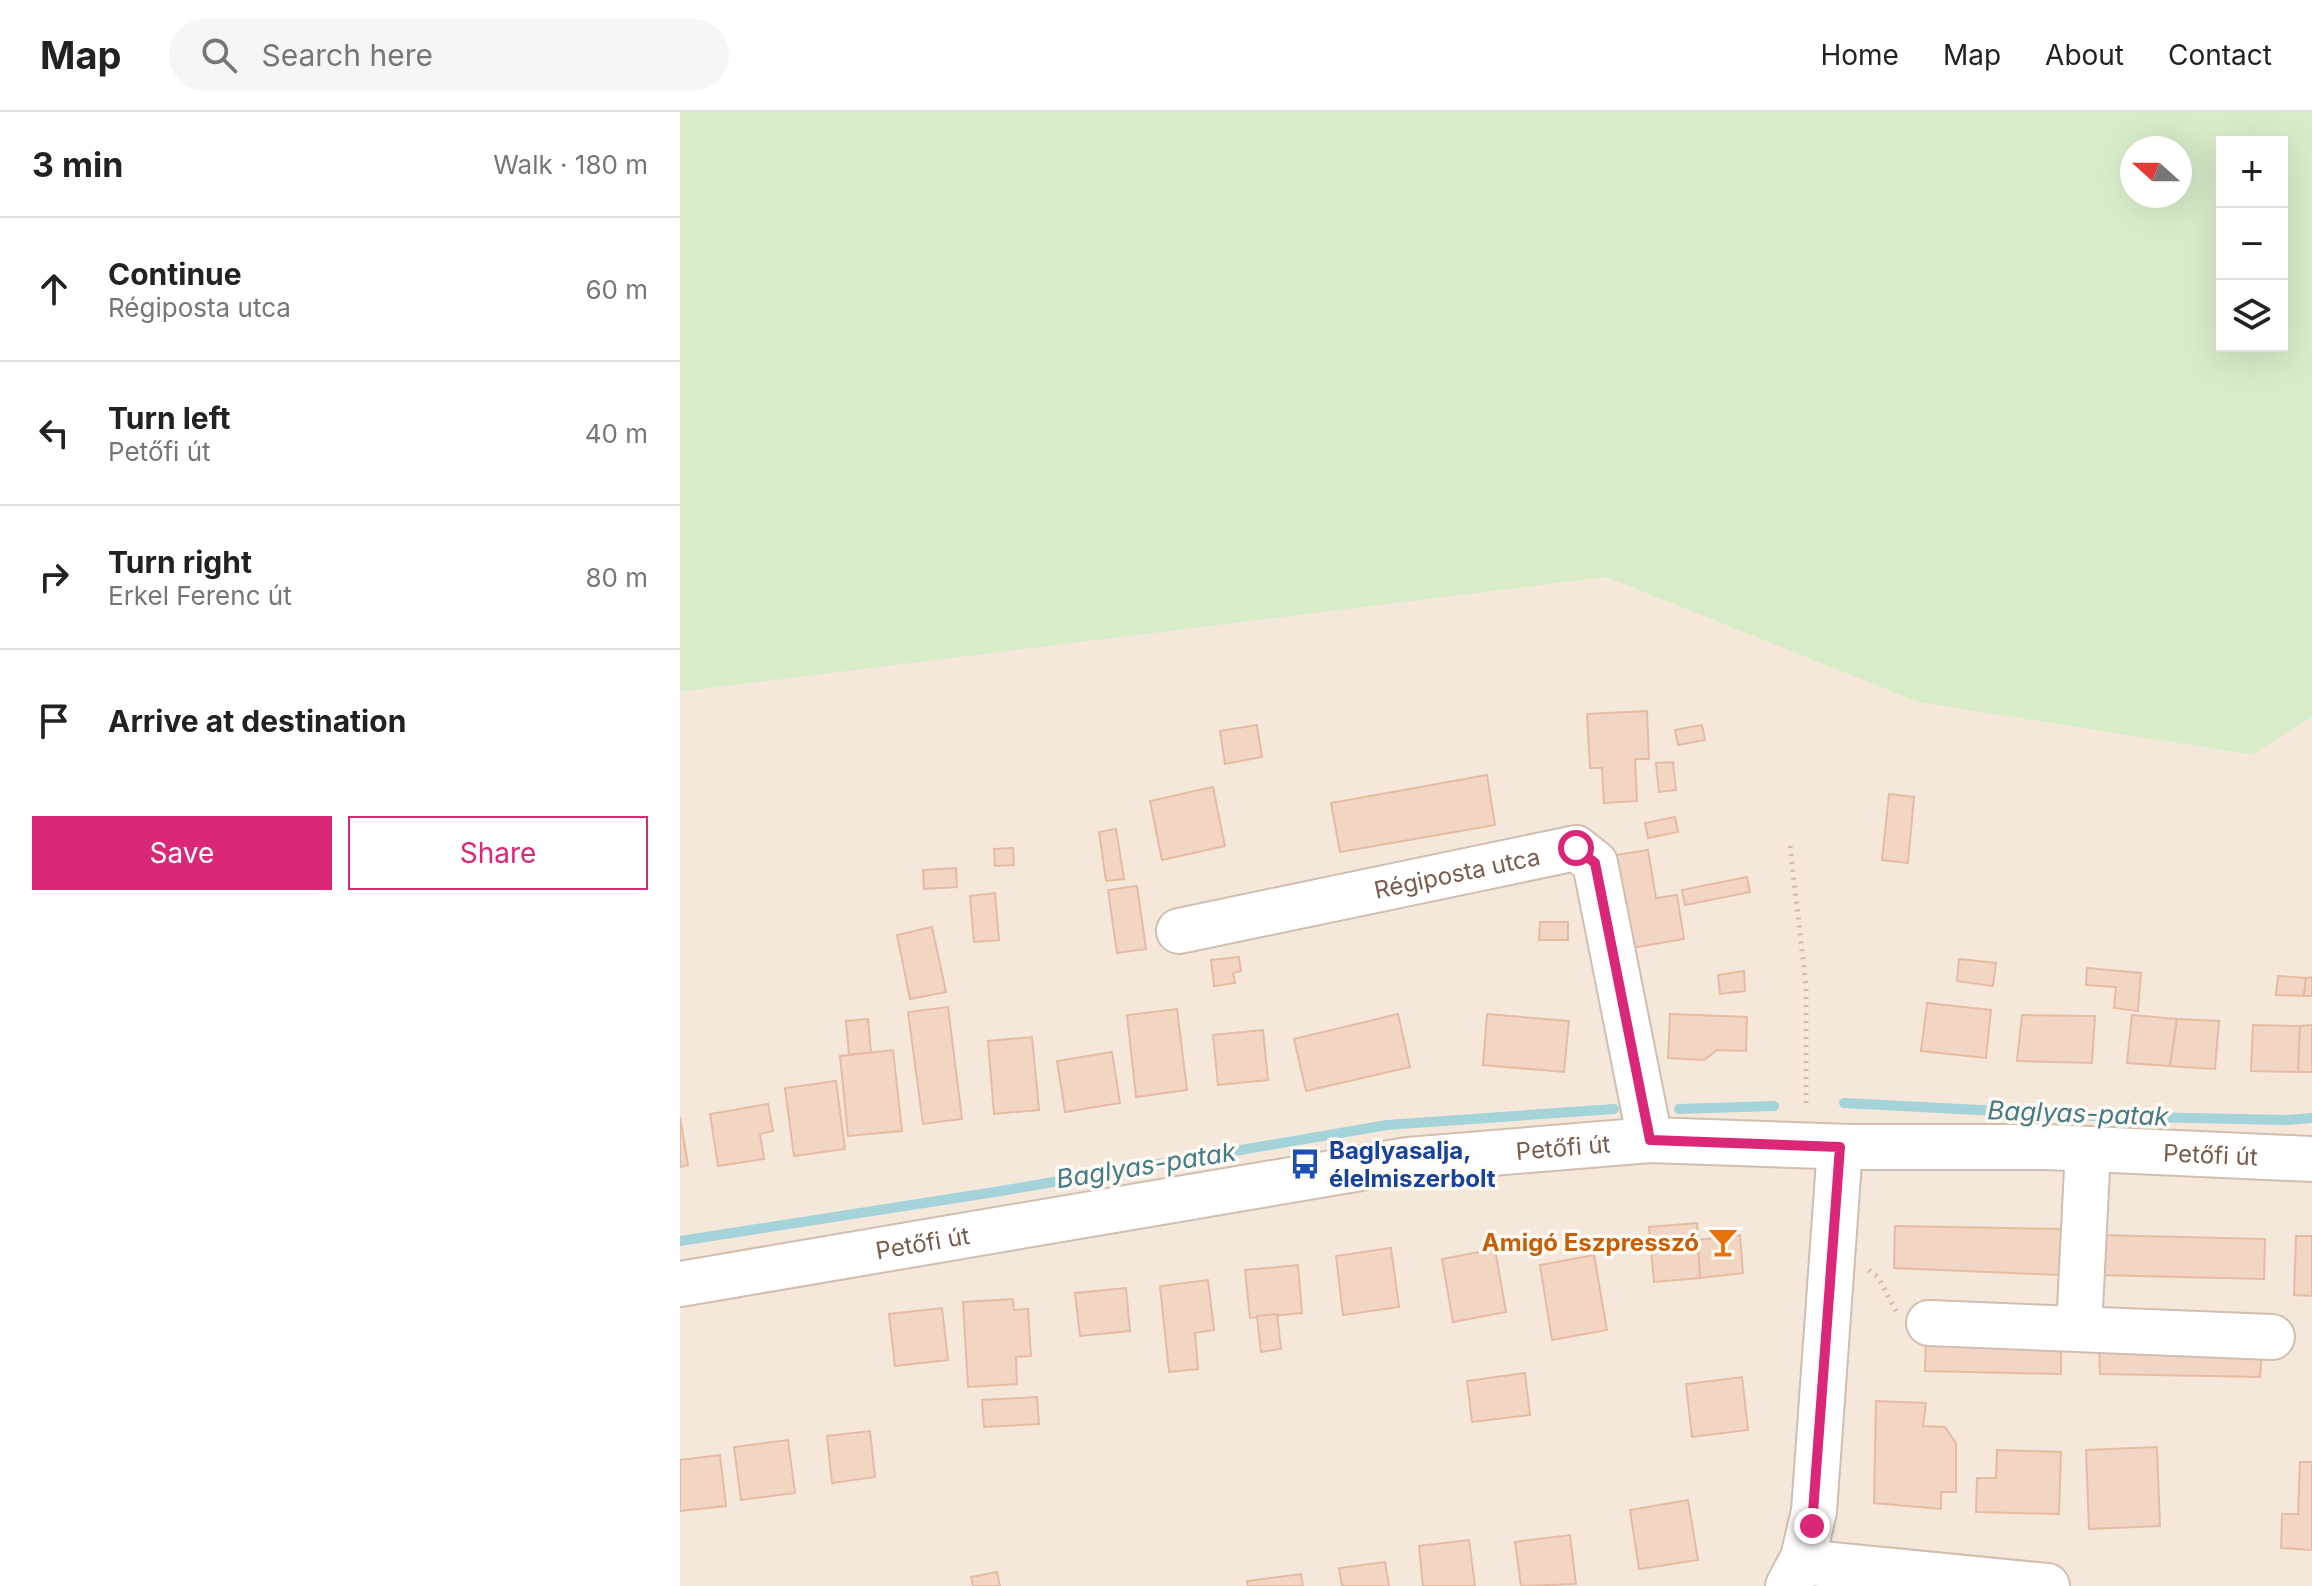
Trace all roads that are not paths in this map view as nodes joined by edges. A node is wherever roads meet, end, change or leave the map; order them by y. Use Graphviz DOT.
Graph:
graph roads {
  1 [pos="1179,931"];
  2 [pos="1650,1140"];
  3 [pos="1822,1146"];
  4 [pos="2088,1149"];
  5 [pos="2312,1159"];
  6 [pos="680,1284"];
  7 [pos="1929,1323"];
  8 [pos="2079,1329"];
  9 [pos="2272,1337"];
  10 [pos="1795,1574"];
  11 [pos="2047,1586"];
  1 -- 2 [label="street, Régiposta utca"];
  2 -- 3 [label="street, Petőfi út"];
  2 -- 6 [label="street, Petőfi út"];
  3 -- 4 [label="street, Petőfi út"];
  3 -- 10 [label="street"];
  4 -- 5 [label="street, Petőfi út"];
  4 -- 8 [label="street"];
  7 -- 8 [label="street"];
  8 -- 9 [label="street"];
  10 -- 11 [label="street"];
}
